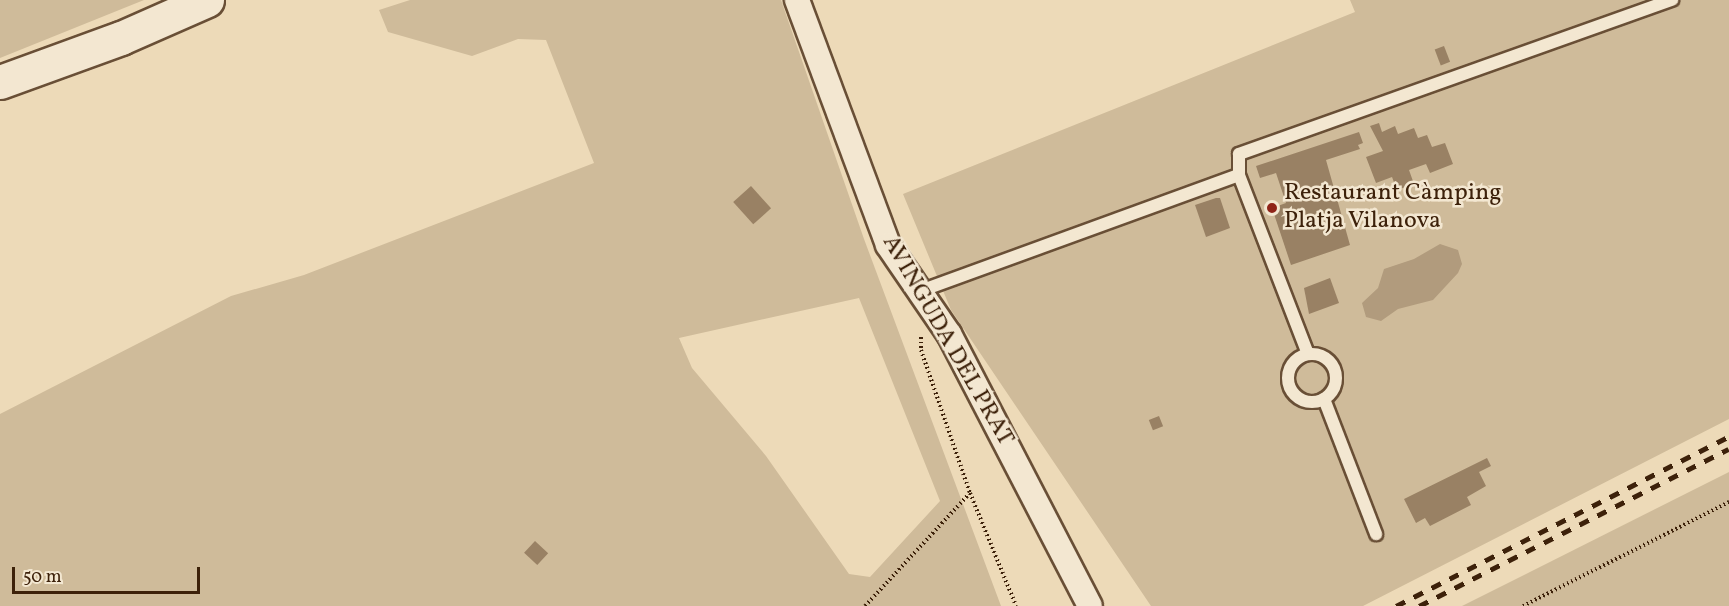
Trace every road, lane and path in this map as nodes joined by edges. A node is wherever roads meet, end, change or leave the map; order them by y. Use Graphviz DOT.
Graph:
graph roads {
  1 [pos="207,0"];
  2 [pos="797,0"];
  3 [pos="1672,0"];
  4 [pos="0,82"];
  5 [pos="1239,175"];
  6 [pos="920,291"];
  7 [pos="1308,354"];
  8 [pos="1324,399"];
  9 [pos="969,493"];
  10 [pos="1729,502"];
  11 [pos="1376,534"];
  12 [pos="865,606"];
  13 [pos="1016,606"];
  14 [pos="1090,606"];
  15 [pos="1523,606"];
  1 -- 4 [label="main road"];
  2 -- 6 [label="street, AVINGUDA DEL PRAT"];
  3 -- 5 [label="lane"];
  5 -- 6 [label="lane"];
  5 -- 7 [label="lane"];
  6 -- 9 [label="path"];
  6 -- 14 [label="street, AVINGUDA DEL PRAT"];
  7 -- 8 [label="lane"];
  7 -- 8 [label="lane"];
  8 -- 11 [label="lane"];
  9 -- 12 [label="path"];
  9 -- 13 [label="path"];
  10 -- 15 [label="path"];
}
